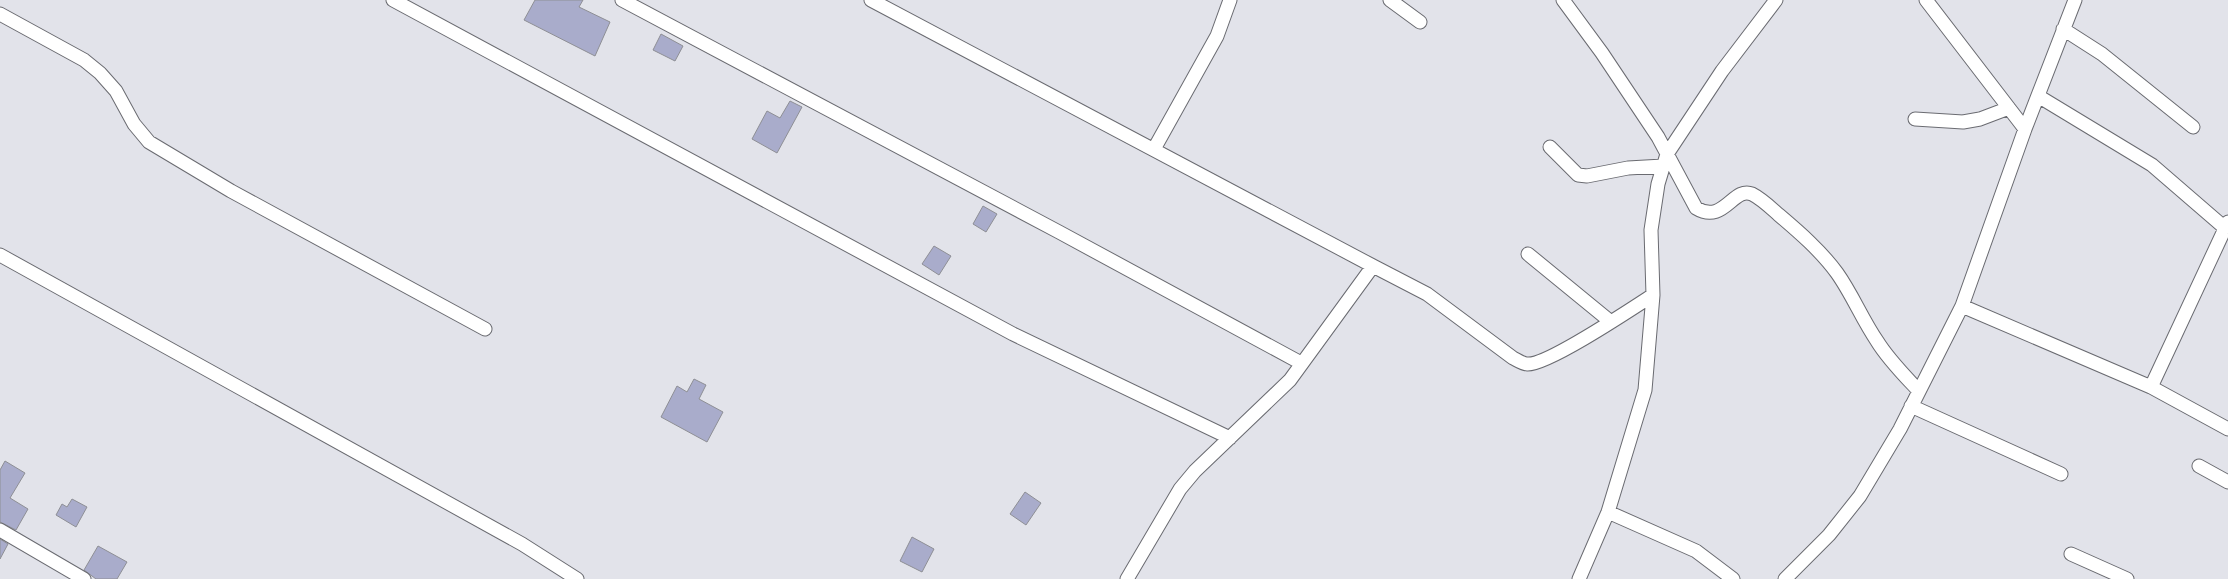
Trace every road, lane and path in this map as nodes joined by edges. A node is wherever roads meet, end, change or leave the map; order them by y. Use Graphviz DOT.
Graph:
graph roads {
  1 [pos="393,0"];
  2 [pos="622,0"];
  3 [pos="871,0"];
  4 [pos="1230,0"];
  5 [pos="1390,0"];
  6 [pos="1563,0"];
  7 [pos="1776,0"];
  8 [pos="1926,0"];
  9 [pos="2076,0"];
  10 [pos="0,14"];
  11 [pos="1420,22"];
  12 [pos="2063,29"];
  13 [pos="2038,96"];
  14 [pos="2009,108"];
  15 [pos="1915,118"];
  16 [pos="2193,127"];
  17 [pos="2025,129"];
  18 [pos="1550,147"];
  19 [pos="1154,149"];
  20 [pos="1665,160"];
  21 [pos="2227,225"];
  22 [pos="1528,254"];
  23 [pos="0,255"];
  24 [pos="1373,266"];
  25 [pos="1653,295"];
  26 [pos="1962,306"];
  27 [pos="1611,322"];
  28 [pos="485,329"];
  29 [pos="1301,363"];
  30 [pos="2151,387"];
  31 [pos="1918,390"];
  32 [pos="1911,406"];
  33 [pos="2228,429"];
  34 [pos="1230,438"];
  35 [pos="2199,466"];
  36 [pos="2061,474"];
  37 [pos="2228,482"];
  38 [pos="1608,512"];
  39 [pos="0,530"];
  40 [pos="2071,554"];
  41 [pos="84,579"];
  42 [pos="577,579"];
  43 [pos="1127,579"];
  44 [pos="1579,579"];
  45 [pos="1733,579"];
  46 [pos="1785,579"];
  47 [pos="2127,579"];
  1 -- 34 [label="street"];
  2 -- 29 [label="street"];
  3 -- 19 [label="street"];
  4 -- 19 [label="street"];
  5 -- 11 [label="street"];
  6 -- 20 [label="street"];
  7 -- 20 [label="street"];
  8 -- 14 [label="street"];
  9 -- 12 [label="street"];
  10 -- 28 [label="street"];
  12 -- 13 [label="street"];
  12 -- 16 [label="street"];
  13 -- 17 [label="street"];
  13 -- 21 [label="street"];
  14 -- 15 [label="street"];
  14 -- 17 [label="street"];
  17 -- 26 [label="street"];
  18 -- 20 [label="street"];
  19 -- 24 [label="street"];
  20 -- 25 [label="street"];
  20 -- 31 [label="street"];
  21 -- 30 [label="street"];
  22 -- 27 [label="street"];
  23 -- 42 [label="street"];
  24 -- 27 [label="street"];
  24 -- 29 [label="street"];
  25 -- 27 [label="street"];
  25 -- 38 [label="street"];
  26 -- 30 [label="street"];
  26 -- 31 [label="street"];
  29 -- 34 [label="street"];
  30 -- 33 [label="street"];
  31 -- 32 [label="street"];
  32 -- 36 [label="street"];
  32 -- 46 [label="street"];
  34 -- 43 [label="street"];
  35 -- 37 [label="street"];
  38 -- 44 [label="street"];
  38 -- 45 [label="street"];
  39 -- 41 [label="street"];
  40 -- 47 [label="street"];
}
